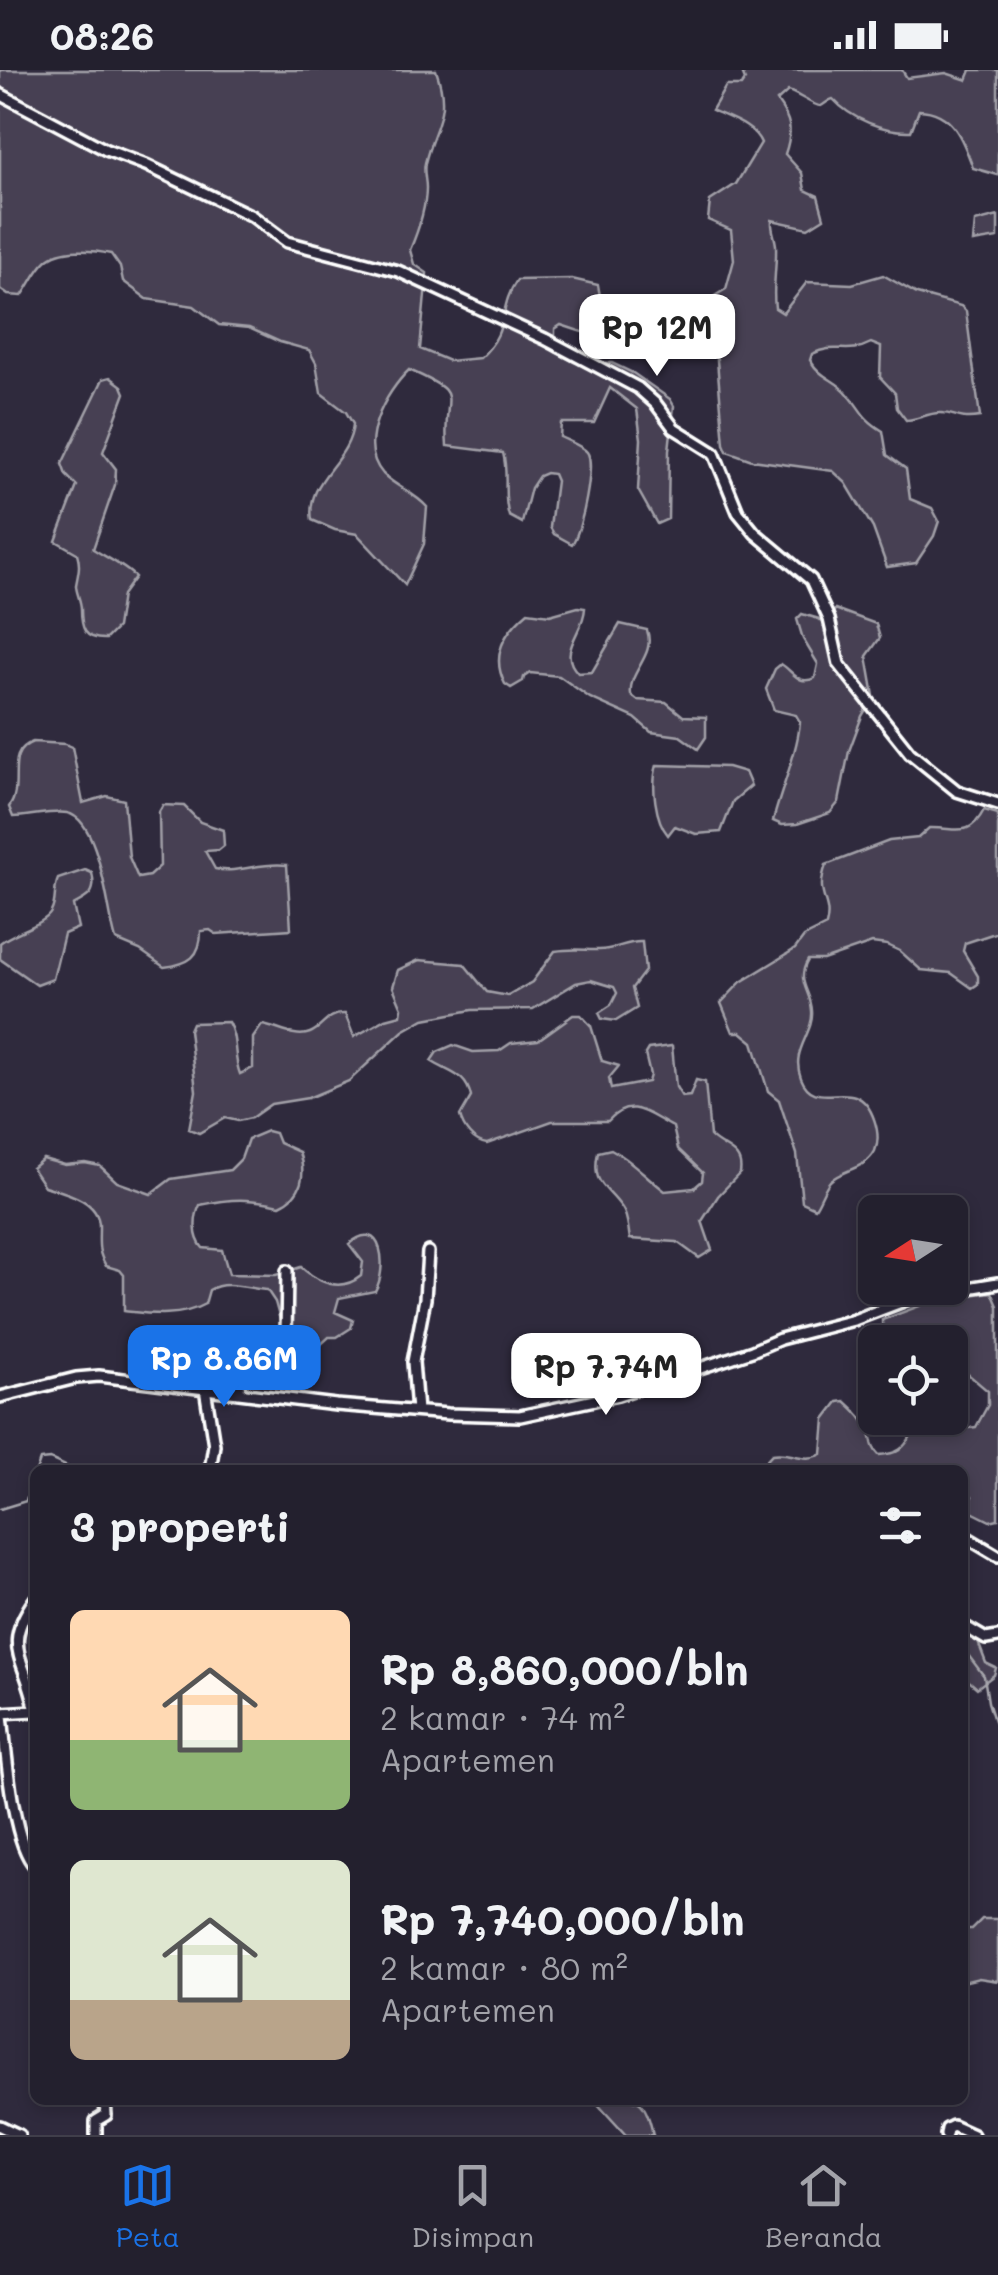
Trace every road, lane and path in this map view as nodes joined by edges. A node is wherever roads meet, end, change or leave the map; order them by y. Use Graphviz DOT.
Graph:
graph roads {
  1 [pos="0,94"];
  2 [pos="998,804"];
  3 [pos="428,1252"];
  4 [pos="287,1271"];
  5 [pos="998,1284"];
  6 [pos="205,1388"];
  7 [pos="239,1392"];
  8 [pos="0,1397"];
  9 [pos="417,1411"];
  10 [pos="211,1465"];
  11 [pos="968,1538"];
  12 [pos="998,1556"];
  13 [pos="30,1607"];
  14 [pos="968,1628"];
  15 [pos="998,1637"];
  16 [pos="30,1692"];
  17 [pos="30,1710"];
  18 [pos="1,1714"];
  19 [pos="30,1860"];
  20 [pos="105,2105"];
  21 [pos="0,2126"];
  22 [pos="19,2135"];
  23 [pos="96,2135"];
  24 [pos="946,2135"];
  25 [pos="972,2135"];
  1 -- 2 [label="street"];
  3 -- 9 [label="street"];
  4 -- 7 [label="street"];
  5 -- 9 [label="street"];
  6 -- 7 [label="street"];
  6 -- 8 [label="street"];
  6 -- 10 [label="street"];
  7 -- 9 [label="street"];
  11 -- 12 [label="street"];
  13 -- 16 [label="street"];
  14 -- 15 [label="street"];
  17 -- 18 [label="street"];
  18 -- 19 [label="street"];
  20 -- 23 [label="street"];
  21 -- 22 [label="street"];
  24 -- 25 [label="street"];
}
